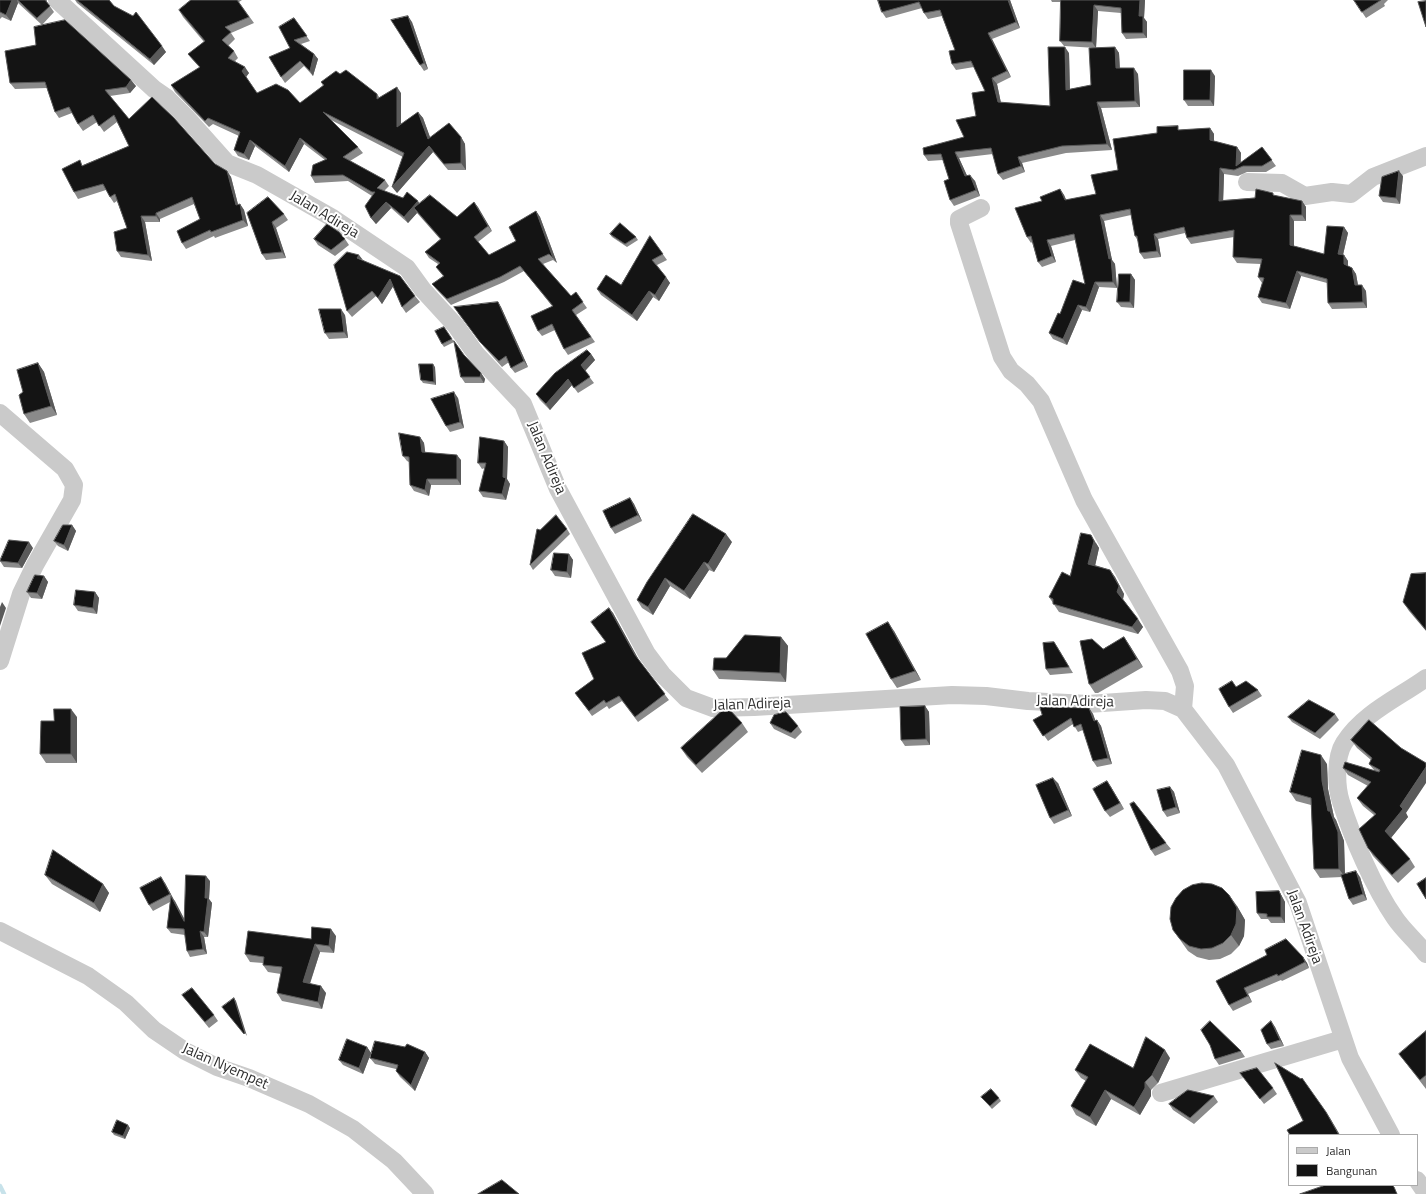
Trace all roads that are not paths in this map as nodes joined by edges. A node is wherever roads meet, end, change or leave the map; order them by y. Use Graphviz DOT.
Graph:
graph roads {
  1 [pos="57,0"];
  2 [pos="1426,156"];
  3 [pos="1247,182"];
  4 [pos="981,208"];
  5 [pos="0,414"];
  6 [pos="0,661"];
  7 [pos="1426,678"];
  8 [pos="1183,709"];
  9 [pos="0,932"];
  10 [pos="1426,954"];
  11 [pos="1343,1039"];
  12 [pos="1161,1093"];
  13 [pos="1389,1134"];
  14 [pos="1418,1181"];
  15 [pos="1426,1193"];
  16 [pos="426,1194"];
  1 -- 8 [label="street, Jalan Adireja"];
  2 -- 3 [label="street"];
  4 -- 8 [label="street"];
  5 -- 6 [label="street"];
  7 -- 10 [label="street"];
  8 -- 11 [label="street, Jalan Adireja"];
  9 -- 16 [label="street, Jalan Nyempet"];
  11 -- 12 [label="street"];
  11 -- 13 [label="street, Jalan Adireja"];
  14 -- 15 [label="street"];
}
